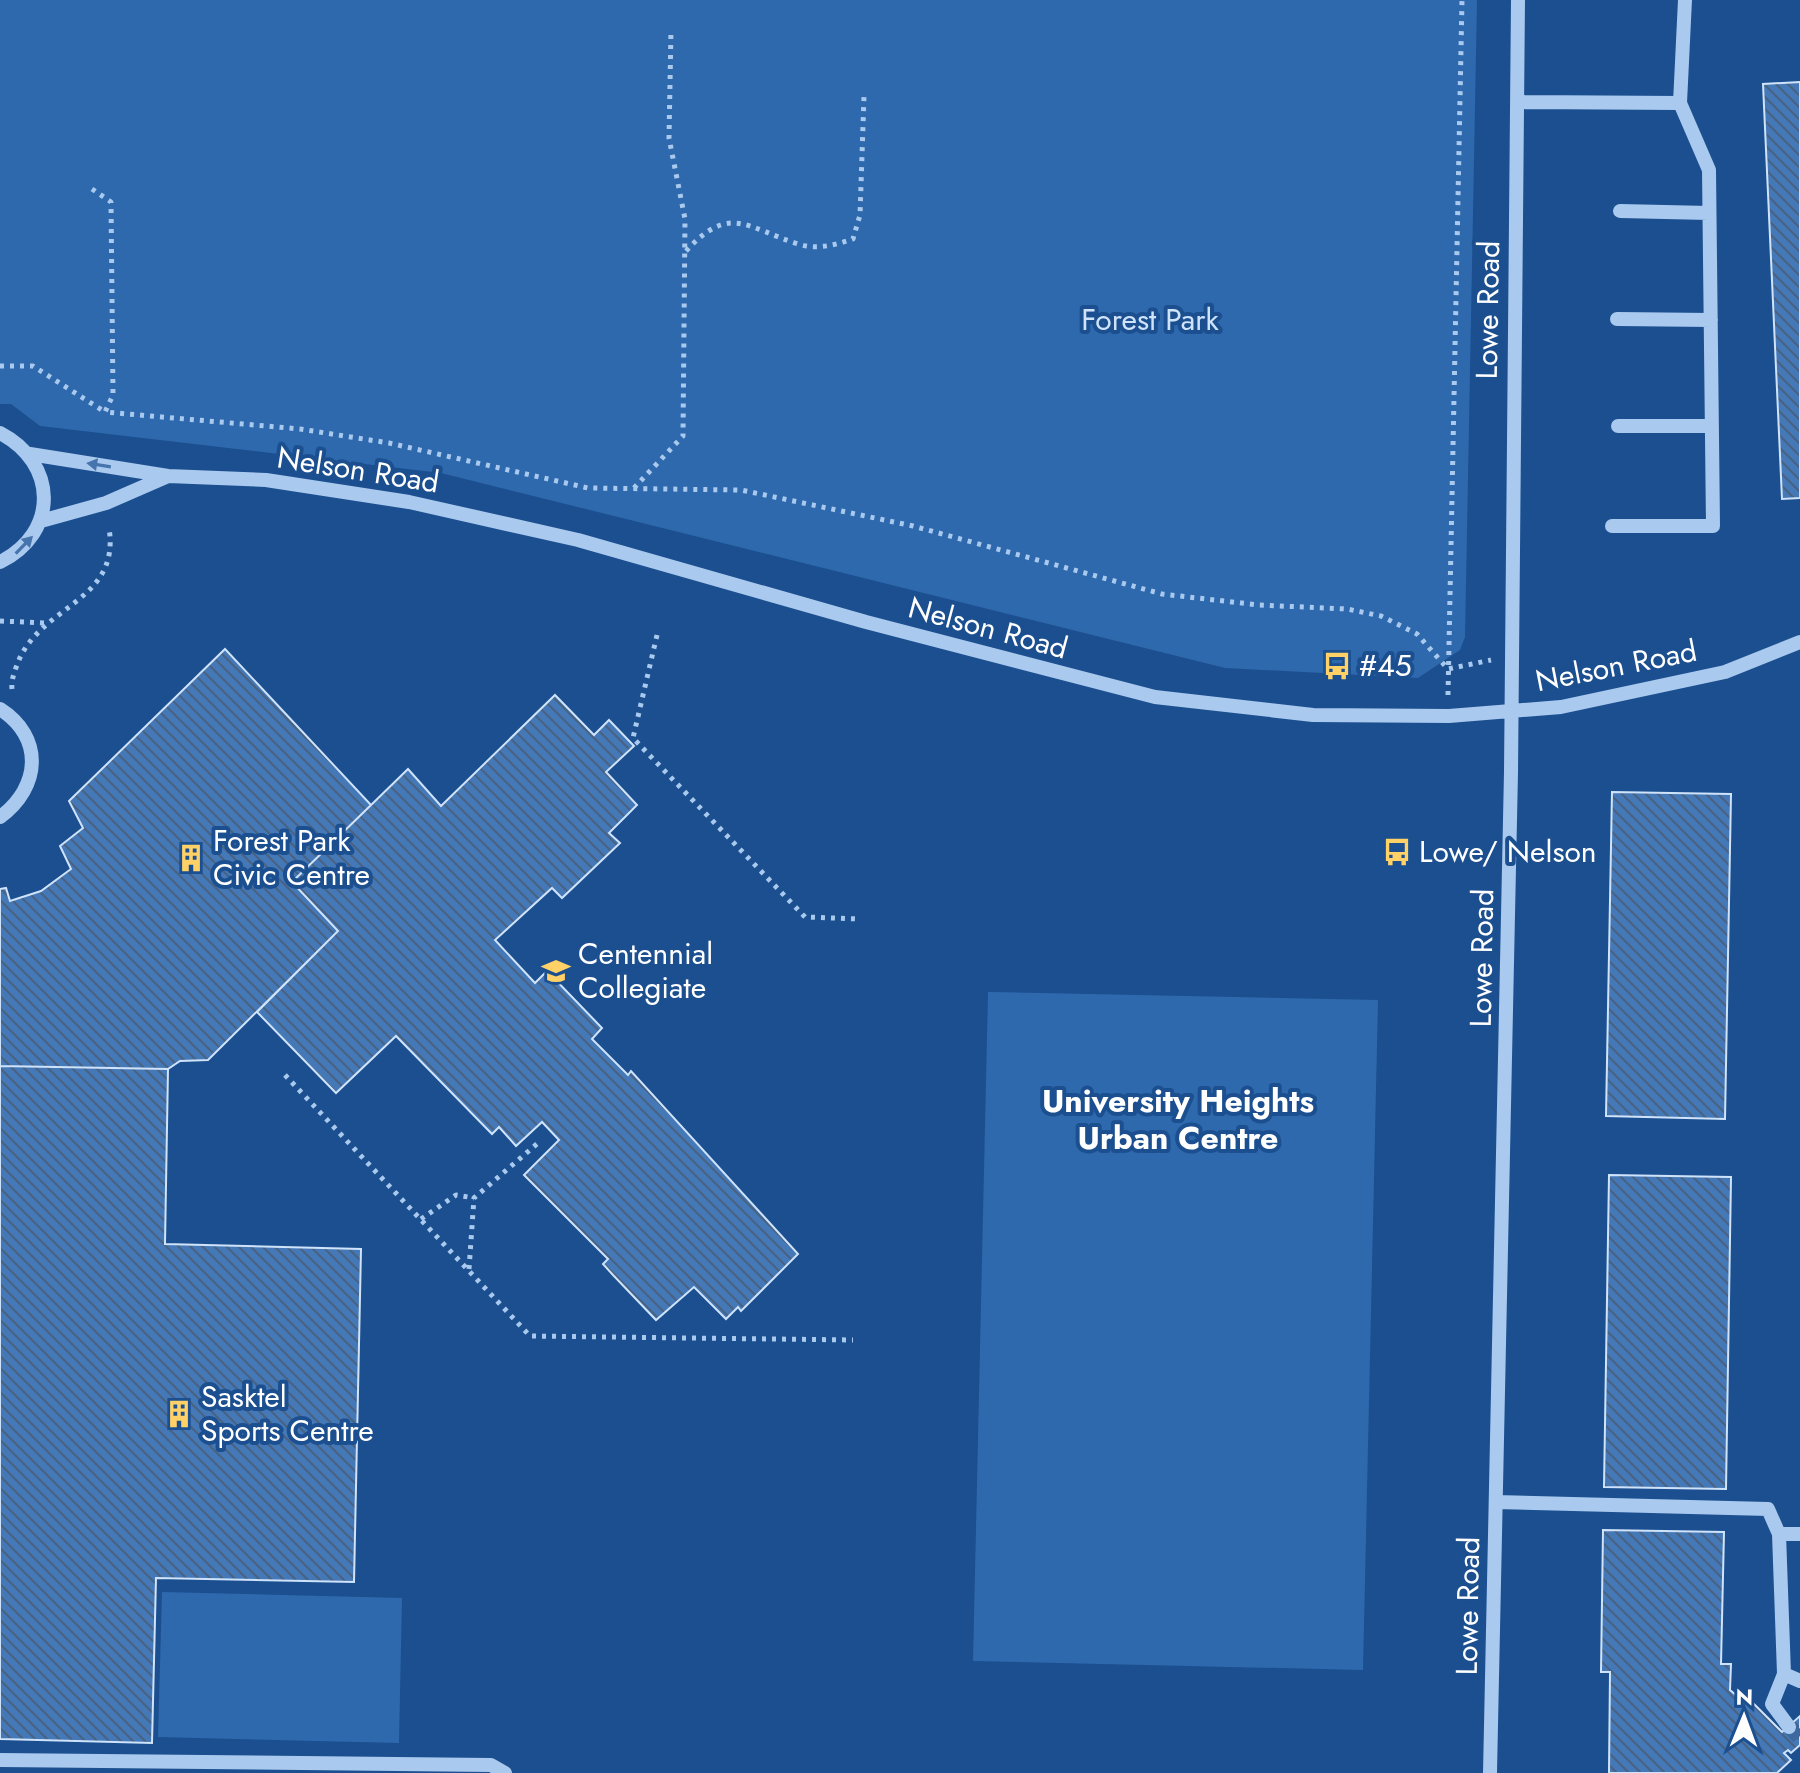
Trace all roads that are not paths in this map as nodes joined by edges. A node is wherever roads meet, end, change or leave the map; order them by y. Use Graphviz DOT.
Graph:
graph roads {
  1 [pos="1518,0"];
  2 [pos="1685,0"];
  3 [pos="1517,102"];
  4 [pos="1680,103"];
  5 [pos="1620,211"];
  6 [pos="1709,213"];
  7 [pos="1617,319"];
  8 [pos="1711,320"];
  9 [pos="1618,426"];
  10 [pos="1712,426"];
  11 [pos="0,433"];
  12 [pos="30,454"];
  13 [pos="168,476"];
  14 [pos="41,521"];
  15 [pos="1612,526"];
  16 [pos="0,562"];
  17 [pos="1800,642"];
  18 [pos="0,709"];
  19 [pos="1512,710"];
  20 [pos="0,817"];
  21 [pos="1496,1502"];
  22 [pos="1779,1534"];
  23 [pos="1800,1534"];
  24 [pos="1784,1674"];
  25 [pos="1800,1681"];
  26 [pos="1789,1727"];
  27 [pos="0,1760"];
  28 [pos="505,1773"];
  29 [pos="1490,1773"];
  1 -- 3 [label="street, Lowe Road"];
  2 -- 4 [label="street"];
  3 -- 4 [label="street"];
  3 -- 19 [label="street, Lowe Road"];
  4 -- 6 [label="street"];
  5 -- 6 [label="street"];
  6 -- 8 [label="street"];
  7 -- 8 [label="street"];
  8 -- 10 [label="street"];
  9 -- 10 [label="street"];
  10 -- 15 [label="street"];
  11 -- 12 [label="street, Nelson Road"];
  13 -- 12 [label="street, Nelson Road, one-way"];
  12 -- 14 [label="street"];
  13 -- 14 [label="street, Nelson Road"];
  13 -- 19 [label="street, Nelson Road"];
  16 -- 14 [label="street, one-way"];
  17 -- 19 [label="street, Nelson Road"];
  18 -- 20 [label="street"];
  19 -- 21 [label="street, Lowe Road"];
  21 -- 22 [label="street"];
  21 -- 29 [label="street, Lowe Road"];
  22 -- 23 [label="street"];
  22 -- 24 [label="street"];
  24 -- 25 [label="street"];
  24 -- 26 [label="street"];
  27 -- 28 [label="street"];
}
